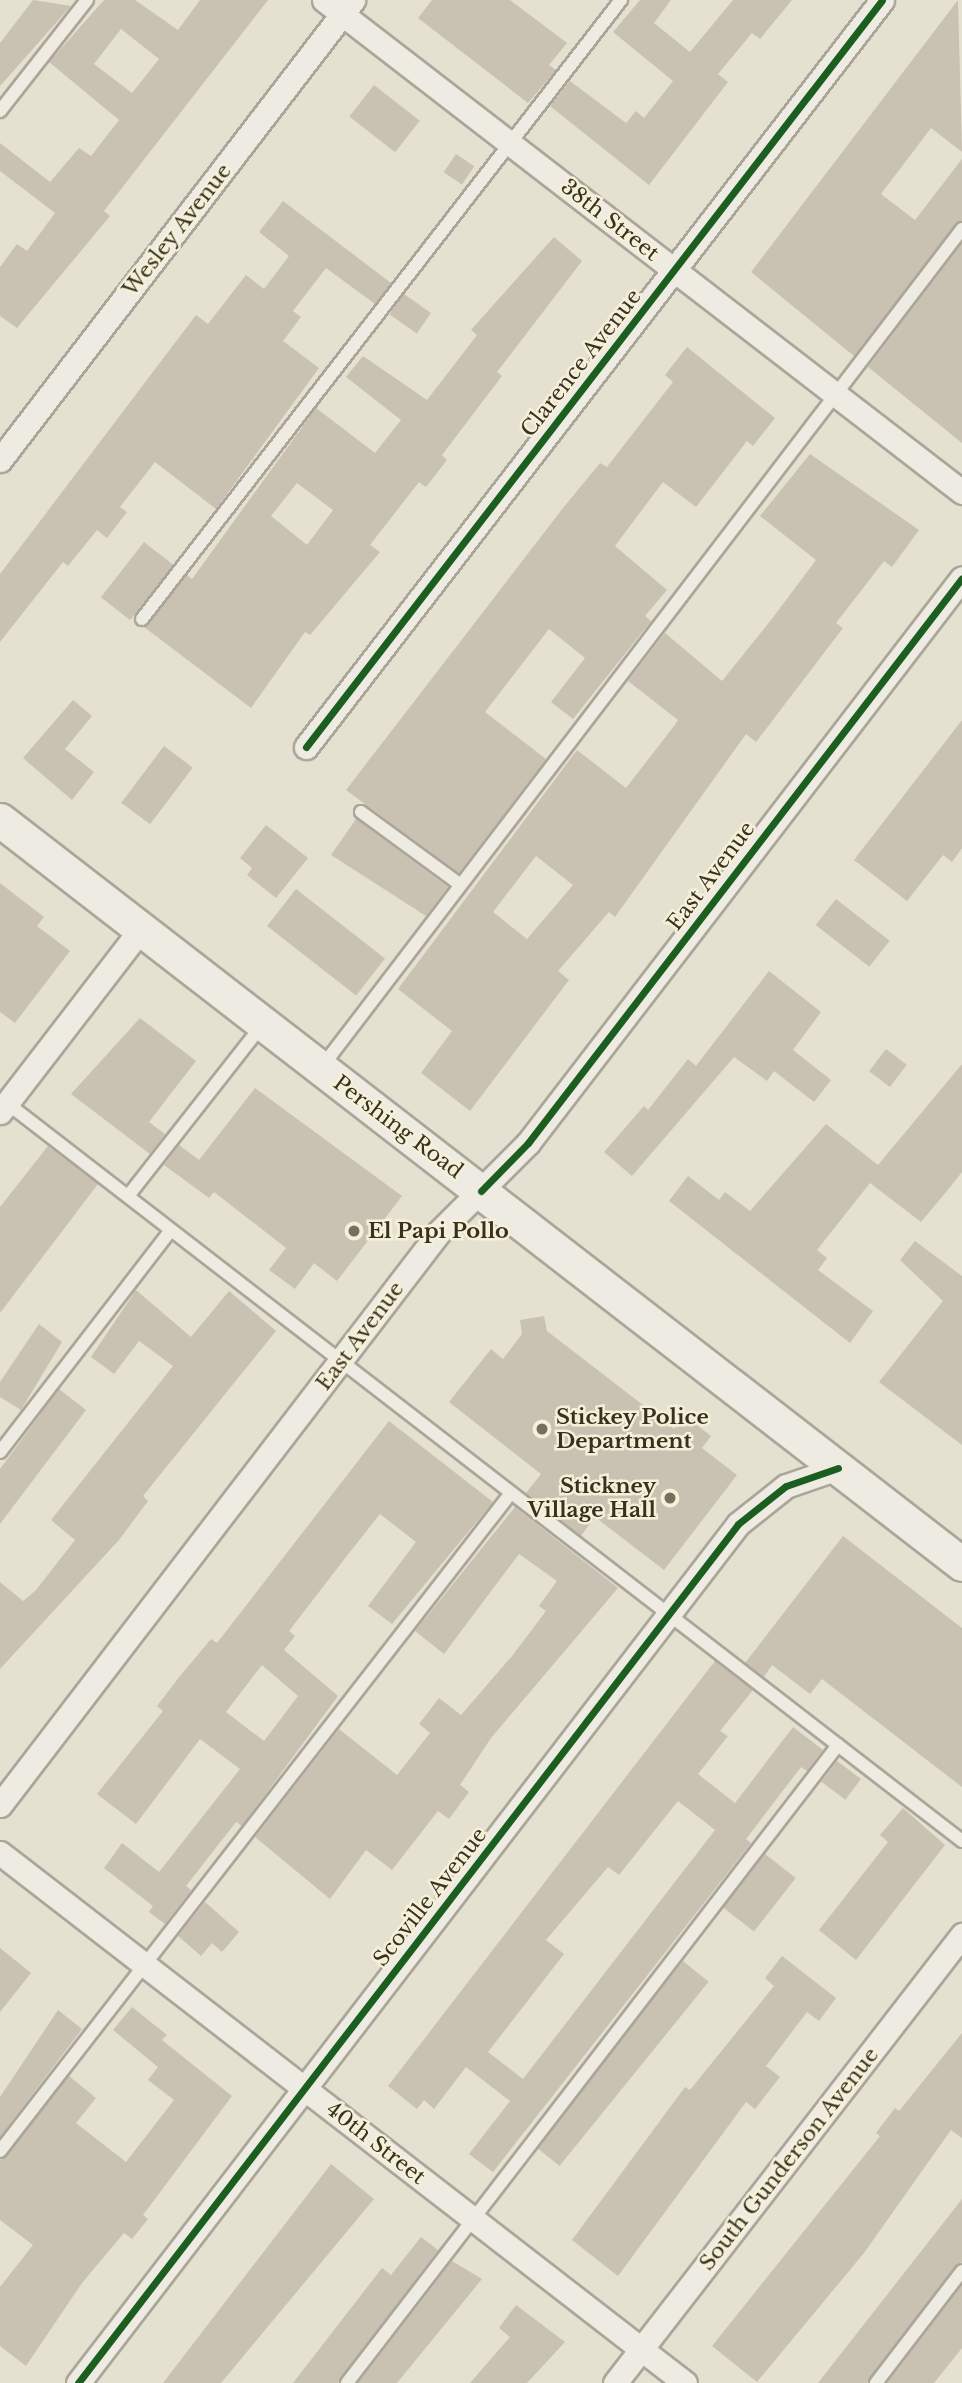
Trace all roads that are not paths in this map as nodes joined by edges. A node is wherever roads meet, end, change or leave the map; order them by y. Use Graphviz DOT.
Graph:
graph roads {
  1 [pos="87,0"];
  2 [pos="621,0"];
  3 [pos="882,0"];
  4 [pos="340,5"];
  5 [pos="0,111"];
  6 [pos="510,143"];
  7 [pos="962,229"];
  8 [pos="675,270"];
  9 [pos="833,393"];
  10 [pos="0,460"];
  11 [pos="962,492"];
  12 [pos="962,578"];
  13 [pos="142,619"];
  14 [pos="306,747"];
  15 [pos="361,812"];
  16 [pos="0,820"];
  17 [pos="458,883"];
  18 [pos="141,929"];
  19 [pos="263,1024"];
  20 [pos="321,1068"];
  21 [pos="2,1104"];
  22 [pos="481,1191"];
  23 [pos="128,1196"];
  24 [pos="171,1230"];
  25 [pos="340,1361"];
  26 [pos="0,1452"];
  27 [pos="838,1468"];
  28 [pos="511,1493"];
  29 [pos="962,1564"];
  30 [pos="668,1614"];
  31 [pos="838,1745"];
  32 [pos="0,1805"];
  33 [pos="962,1841"];
  34 [pos="0,1853"];
  35 [pos="962,1935"];
  36 [pos="144,1964"];
  37 [pos="304,2088"];
  38 [pos="0,2151"];
  39 [pos="475,2220"];
  40 [pos="962,2271"];
  41 [pos="642,2349"];
  42 [pos="78,2383"];
  43 [pos="347,2383"];
  44 [pos="615,2383"];
  45 [pos="685,2383"];
  46 [pos="876,2383"];
  1 -- 5 [label="lane"];
  2 -- 6 [label="lane"];
  3 -- 8 [label="street, Clarence Avenue"];
  4 -- 6 [label="street, 38th Street"];
  4 -- 10 [label="street, Wesley Avenue"];
  6 -- 8 [label="street, 38th Street"];
  6 -- 13 [label="lane"];
  7 -- 9 [label="lane"];
  8 -- 9 [label="street, 38th Street"];
  8 -- 14 [label="street, Clarence Avenue"];
  9 -- 11 [label="street, 38th Street"];
  9 -- 17 [label="lane"];
  12 -- 22 [label="street, East Avenue"];
  15 -- 17 [label="lane"];
  16 -- 18 [label="main road, Pershing Road"];
  17 -- 20 [label="lane"];
  18 -- 19 [label="main road, Pershing Road"];
  18 -- 21 [label="street"];
  19 -- 20 [label="main road, Pershing Road"];
  19 -- 23 [label="lane"];
  20 -- 22 [label="main road, Pershing Road"];
  21 -- 23 [label="lane"];
  22 -- 25 [label="street, East Avenue"];
  22 -- 27 [label="main road, Pershing Road"];
  23 -- 24 [label="lane"];
  24 -- 25 [label="lane"];
  24 -- 26 [label="lane"];
  25 -- 28 [label="lane"];
  25 -- 32 [label="street, East Avenue"];
  27 -- 29 [label="main road, Pershing Road"];
  27 -- 30 [label="street, Scoville Avenue"];
  28 -- 30 [label="lane"];
  28 -- 36 [label="lane"];
  30 -- 31 [label="lane"];
  30 -- 37 [label="street, Scoville Avenue"];
  31 -- 33 [label="lane"];
  31 -- 39 [label="lane"];
  34 -- 36 [label="street, 40th Street"];
  35 -- 41 [label="street, South Gunderson Avenue"];
  36 -- 37 [label="street, 40th Street"];
  36 -- 38 [label="lane"];
  37 -- 39 [label="street, 40th Street"];
  37 -- 42 [label="street, Scoville Avenue"];
  39 -- 41 [label="street, 40th Street"];
  39 -- 43 [label="lane"];
  40 -- 46 [label="lane"];
  41 -- 44 [label="street, South Gunderson Avenue"];
  41 -- 45 [label="street, 40th Street"];
}
